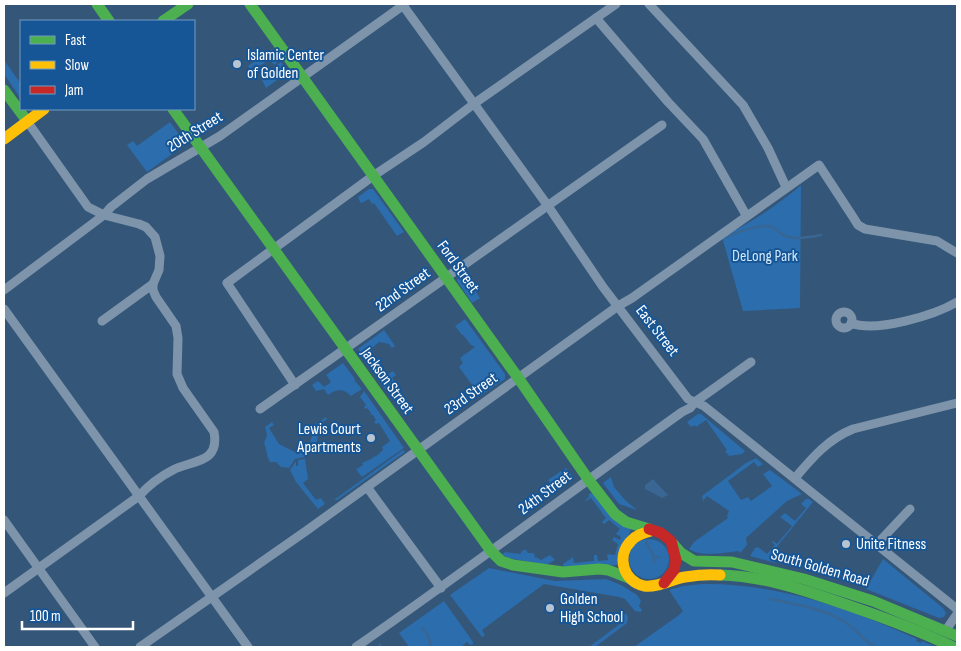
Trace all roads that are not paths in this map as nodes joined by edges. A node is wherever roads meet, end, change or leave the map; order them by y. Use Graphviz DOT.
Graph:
graph roads {
  1 [pos="97,4"];
  2 [pos="188,4"];
  3 [pos="250,4"];
  4 [pos="403,4"];
  5 [pos="616,4"];
  6 [pos="648,4"];
  7 [pos="596,18"];
  8 [pos="108,20"];
  9 [pos="164,20"];
  10 [pos="302,77"];
  11 [pos="4,90"];
  12 [pos="474,103"];
  13 [pos="43,110"];
  14 [pos="173,110"];
  15 [pos="27,121"];
  16 [pos="662,125"];
  17 [pos="4,131"];
  18 [pos="4,139"];
  19 [pos="200,147"];
  20 [pos="373,176"];
  21 [pos="786,187"];
  22 [pos="548,206"];
  23 [pos="746,215"];
  24 [pos="104,216"];
  25 [pos="273,248"];
  26 [pos="957,253"];
  27 [pos="446,277"];
  28 [pos="153,284"];
  29 [pos="4,290"];
  30 [pos="957,302"];
  31 [pos="618,306"];
  32 [pos="4,309"];
  33 [pos="102,321"];
  34 [pos="851,323"];
  35 [pos="345,350"];
  36 [pos="751,362"];
  37 [pos="519,379"];
  38 [pos="295,386"];
  39 [pos="695,402"];
  40 [pos="957,403"];
  41 [pos="260,409"];
  42 [pos="418,450"];
  43 [pos="795,478"];
  44 [pos="588,479"];
  45 [pos="367,487"];
  46 [pos="139,496"];
  47 [pos="910,509"];
  48 [pos="4,520"];
  49 [pos="653,531"];
  50 [pos="673,544"];
  51 [pos="877,544"];
  52 [pos="491,551"];
  53 [pos="38,568"];
  54 [pos="631,579"];
  55 [pos="664,583"];
  56 [pos="441,588"];
  57 [pos="4,593"];
  58 [pos="211,596"];
  59 [pos="957,609"];
  60 [pos="957,614"];
  61 [pos="946,630"];
  62 [pos="957,636"];
  63 [pos="941,641"];
  64 [pos="95,647"];
  65 [pos="140,647"];
  66 [pos="248,647"];
  67 [pos="356,647"];
  68 [pos="952,647"];
  1 -- 8 [label="main road"];
  2 -- 9 [label="main road"];
  3 -- 10 [label="main road, Ford Street"];
  4 -- 10 [label="street, 20th Street"];
  4 -- 12 [label="street, East Street"];
  5 -- 7 [label="street"];
  6 -- 21 [label="street"];
  7 -- 12 [label="street"];
  7 -- 23 [label="street"];
  10 -- 19 [label="street, 20th Street"];
  10 -- 20 [label="main road, Ford Street"];
  11 -- 15 [label="main road"];
  12 -- 20 [label="street"];
  12 -- 22 [label="street, East Street"];
  13 -- 15 [label="main road"];
  14 -- 19 [label="main road, Jackson Street"];
  15 -- 17 [label="main road"];
  15 -- 18 [label="main road"];
  15 -- 24 [label="street"];
  16 -- 22 [label="street, 22nd Street"];
  19 -- 24 [label="street, 20th Street"];
  19 -- 25 [label="main road, Jackson Street"];
  20 -- 25 [label="street"];
  20 -- 27 [label="main road, Ford Street"];
  21 -- 23 [label="street, 23rd Street"];
  21 -- 26 [label="street, 23rd Street"];
  22 -- 27 [label="street, 22nd Street"];
  22 -- 31 [label="street, East Street"];
  23 -- 31 [label="street, 23rd Street"];
  24 -- 28 [label="street"];
  24 -- 29 [label="street, 20th Street"];
  25 -- 35 [label="main road, Jackson Street"];
  25 -- 38 [label="street"];
  27 -- 35 [label="street, 22nd Street"];
  27 -- 37 [label="main road, Ford Street"];
  28 -- 33 [label="street"];
  28 -- 46 [label="street"];
  30 -- 34 [label="street"];
  31 -- 37 [label="street, 23rd Street"];
  31 -- 39 [label="street, East Street"];
  32 -- 46 [label="street"];
  35 -- 38 [label="street, 22nd Street"];
  35 -- 42 [label="main road, Jackson Street"];
  36 -- 39 [label="street, 24th Street"];
  37 -- 42 [label="street, 23rd Street"];
  37 -- 44 [label="main road, Ford Street"];
  38 -- 41 [label="street, 22nd Street"];
  39 -- 43 [label="street, East Street"];
  39 -- 44 [label="street, 24th Street"];
  40 -- 43 [label="street"];
  42 -- 45 [label="street, 23rd Street"];
  42 -- 52 [label="main road, Jackson Street"];
  43 -- 51 [label="street, East Street"];
  44 -- 49 [label="main road, Ford Street"];
  44 -- 52 [label="street, 24th Street"];
  45 -- 56 [label="street"];
  45 -- 58 [label="street, 23rd Street"];
  46 -- 53 [label="street"];
  46 -- 58 [label="street"];
  47 -- 51 [label="street"];
  48 -- 53 [label="street"];
  49 -- 50 [label="main road"];
  49 -- 54 [label="main road"];
  50 -- 55 [label="main road"];
  50 -- 61 [label="main road, South Golden Road"];
  51 -- 59 [label="street, East Street"];
  52 -- 54 [label="main road, Jackson Street"];
  52 -- 56 [label="street, 24th Street"];
  53 -- 57 [label="street"];
  53 -- 64 [label="street"];
  54 -- 55 [label="main road"];
  55 -- 63 [label="main road, South Golden Road"];
  56 -- 67 [label="street, 24th Street"];
  58 -- 65 [label="street, 23rd Street"];
  58 -- 66 [label="street"];
  60 -- 61 [label="street"];
  61 -- 62 [label="main road, South Golden Road"];
  61 -- 63 [label="main road"];
  63 -- 68 [label="main road, South Golden Road"];
}
